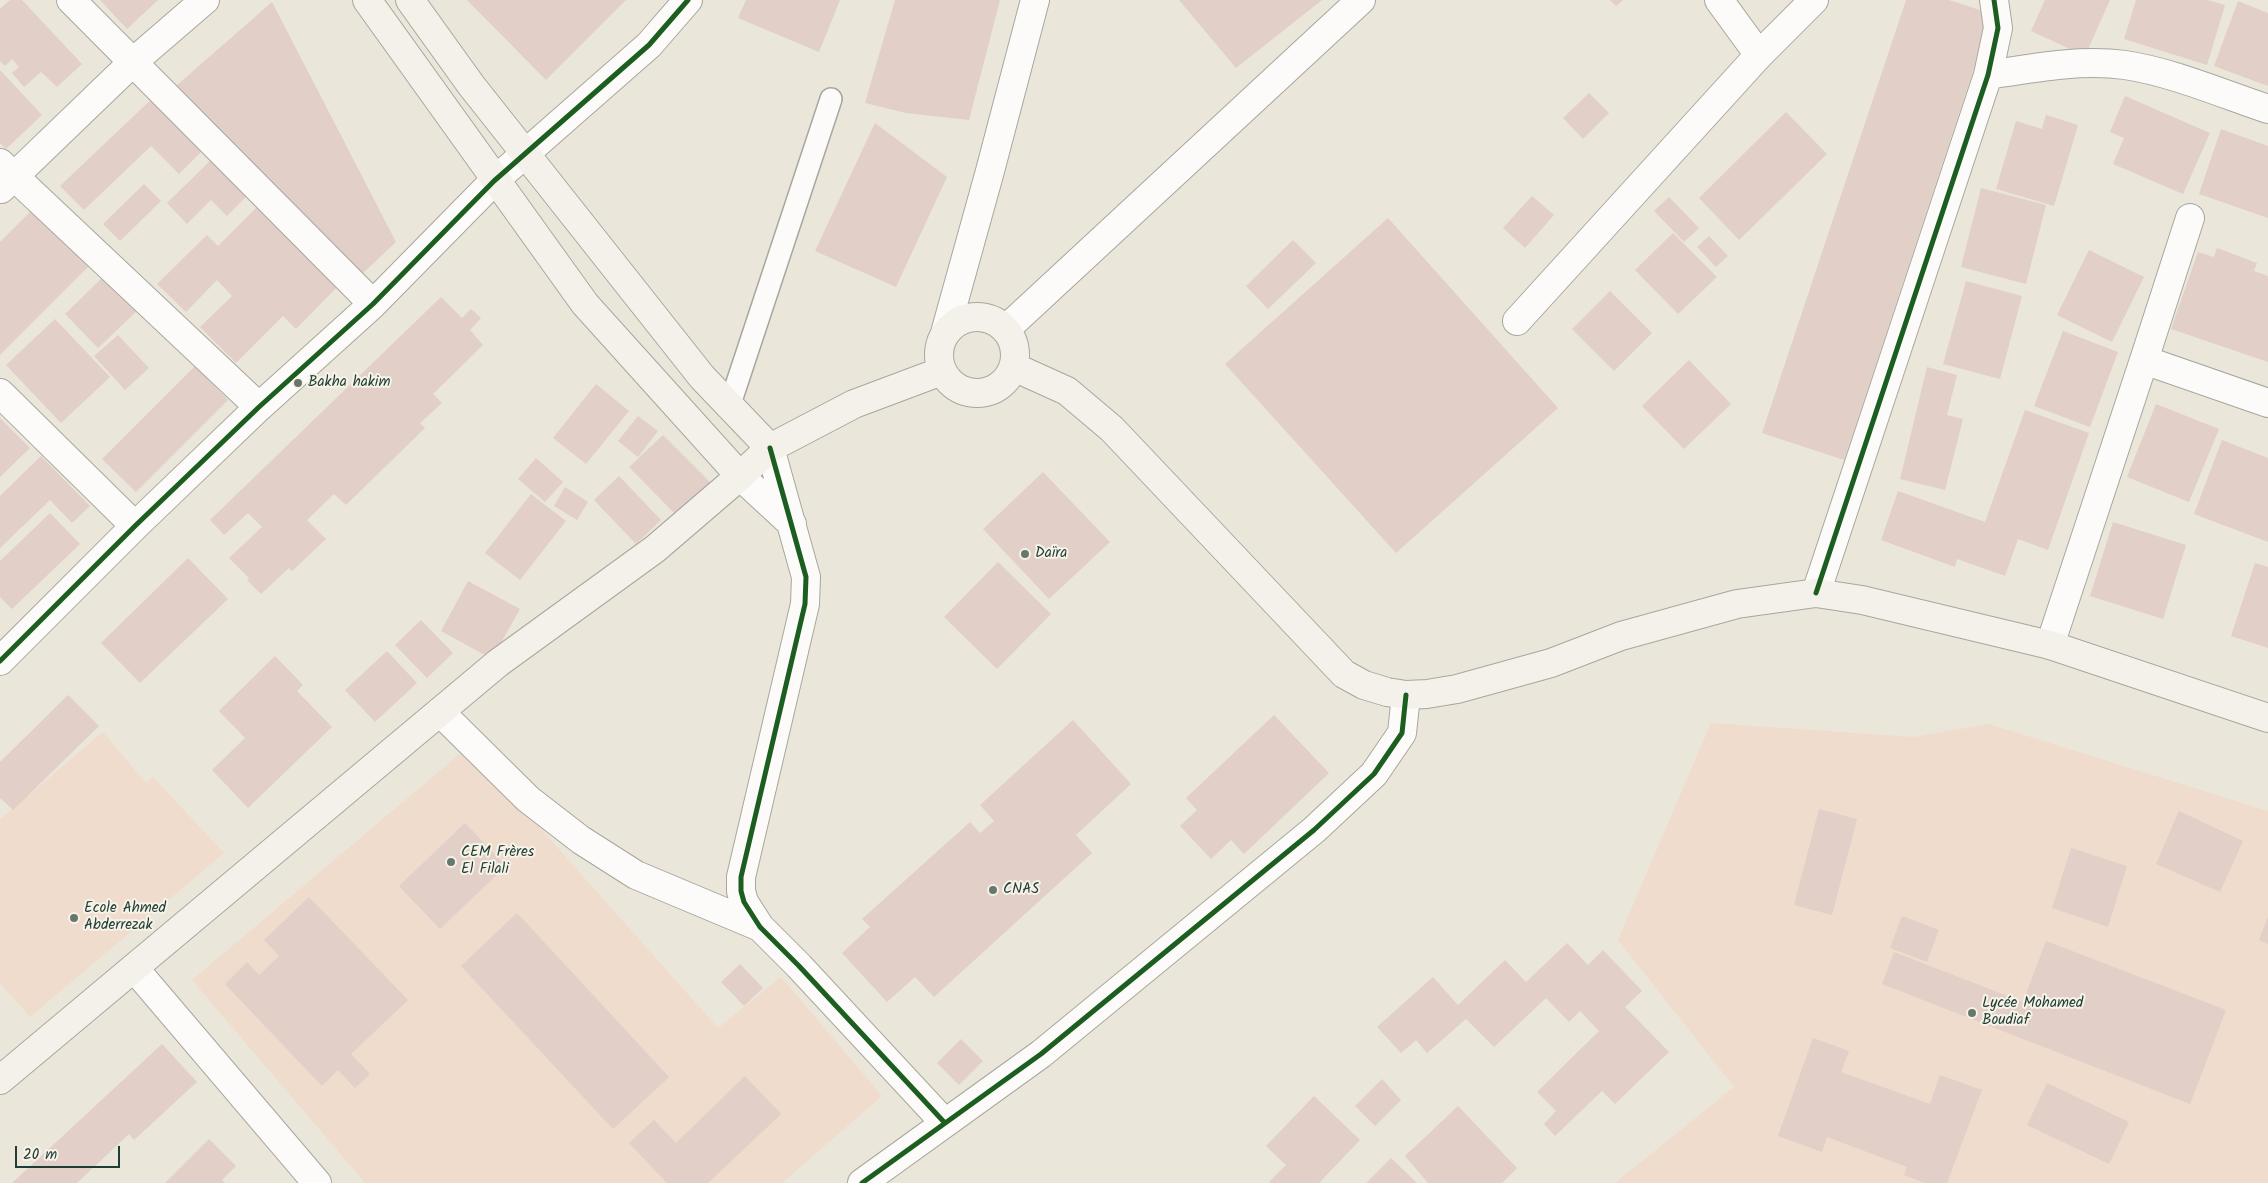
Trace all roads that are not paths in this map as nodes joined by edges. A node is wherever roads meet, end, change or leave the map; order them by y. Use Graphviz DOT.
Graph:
graph roads {
  1 [pos="71,0"];
  2 [pos="205,0"];
  3 [pos="366,0"];
  4 [pos="410,0"];
  5 [pos="688,0"];
  6 [pos="1035,0"];
  7 [pos="1361,0"];
  8 [pos="1719,0"];
  9 [pos="1814,0"];
  10 [pos="1994,0"];
  11 [pos="1759,55"];
  12 [pos="133,62"];
  13 [pos="1988,75"];
  14 [pos="831,99"];
  15 [pos="2268,109"];
  16 [pos="526,154"];
  17 [pos="5,177"];
  18 [pos="494,181"];
  19 [pos="2190,218"];
  20 [pos="373,304"];
  21 [pos="1517,321"];
  22 [pos="1006,330"];
  23 [pos="945,333"];
  24 [pos="2144,360"];
  25 [pos="1014,367"];
  26 [pos="942,371"];
  27 [pos="0,393"];
  28 [pos="2268,403"];
  29 [pos="259,407"];
  30 [pos="729,407"];
  31 [pos="770,448"];
  32 [pos="740,476"];
  33 [pos="793,525"];
  34 [pos="135,526"];
  35 [pos="1816,593"];
  36 [pos="2050,645"];
  37 [pos="5,647"];
  38 [pos="1406,695"];
  39 [pos="440,712"];
  40 [pos="2268,718"];
  41 [pos="760,927"];
  42 [pos="134,968"];
  43 [pos="0,1080"];
  44 [pos="944,1122"];
  45 [pos="317,1183"];
  46 [pos="862,1183"];
  1 -- 12 [label="street"];
  2 -- 12 [label="street"];
  3 -- 18 [label="main road"];
  4 -- 16 [label="main road"];
  5 -- 16 [label="street"];
  6 -- 23 [label="street"];
  7 -- 22 [label="street"];
  8 -- 11 [label="street"];
  9 -- 11 [label="street"];
  10 -- 13 [label="street"];
  11 -- 21 [label="street"];
  12 -- 17 [label="street"];
  12 -- 20 [label="street"];
  13 -- 15 [label="street"];
  13 -- 35 [label="street"];
  14 -- 30 [label="lane"];
  16 -- 18 [label="street"];
  16 -- 30 [label="main road"];
  17 -- 29 [label="street"];
  18 -- 20 [label="street"];
  18 -- 32 [label="main road"];
  19 -- 24 [label="street"];
  20 -- 29 [label="street"];
  22 -- 23 [label="main road"];
  22 -- 25 [label="main road"];
  23 -- 26 [label="main road"];
  24 -- 28 [label="street"];
  24 -- 36 [label="street"];
  25 -- 26 [label="main road"];
  25 -- 38 [label="main road"];
  26 -- 31 [label="main road"];
  27 -- 34 [label="street"];
  29 -- 34 [label="street"];
  30 -- 31 [label="main road"];
  31 -- 32 [label="main road"];
  31 -- 33 [label="street"];
  32 -- 33 [label="street"];
  32 -- 39 [label="main road"];
  33 -- 41 [label="street"];
  34 -- 37 [label="street"];
  35 -- 36 [label="main road"];
  35 -- 38 [label="main road"];
  36 -- 40 [label="main road"];
  38 -- 44 [label="street"];
  39 -- 41 [label="street"];
  39 -- 42 [label="main road"];
  41 -- 44 [label="street"];
  42 -- 43 [label="main road"];
  42 -- 45 [label="street"];
  44 -- 46 [label="street"];
}
